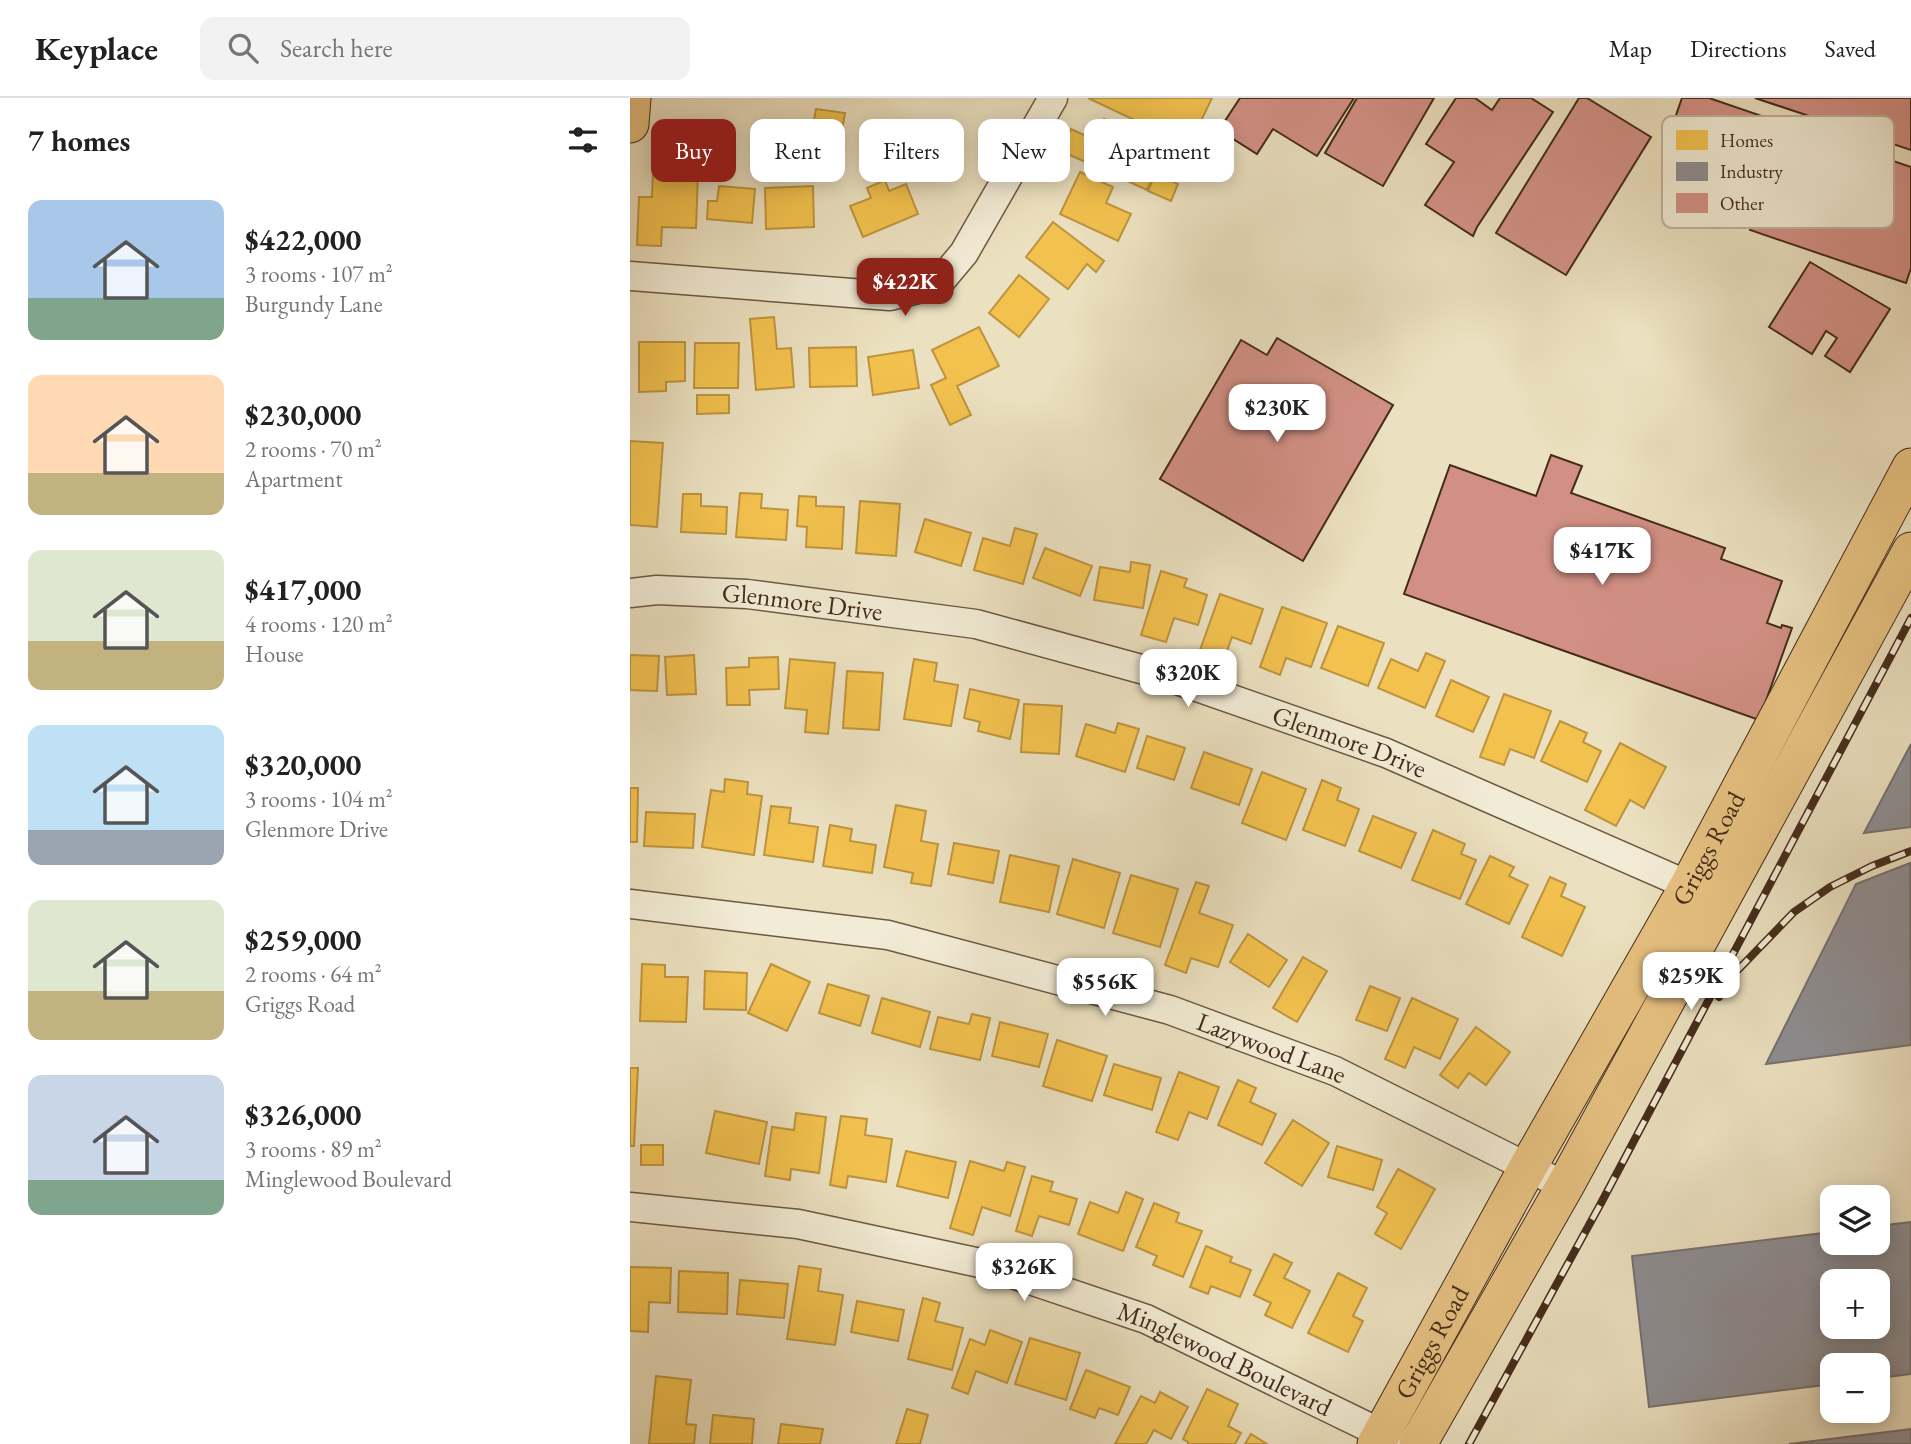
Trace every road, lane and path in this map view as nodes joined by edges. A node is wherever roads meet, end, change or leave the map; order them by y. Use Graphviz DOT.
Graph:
graph roads {
  1 [pos="632,98"];
  2 [pos="1053,98"];
  3 [pos="630,124"];
  4 [pos="630,276"];
  5 [pos="1911,467"];
  6 [pos="1911,551"];
  7 [pos="630,593"];
  8 [pos="1705,892"];
  9 [pos="630,904"];
  10 [pos="1528,1167"];
  11 [pos="1565,1186"];
  12 [pos="630,1207"];
  13 [pos="1387,1440"];
  14 [pos="1418,1444"];
  1 -- 3 [label="main road"];
  2 -- 4 [label="street"];
  5 -- 8 [label="main road, Griggs Road"];
  6 -- 8 [label="main road, Griggs Road"];
  7 -- 8 [label="street, Glenmore Drive"];
  8 -- 10 [label="main road, Griggs Road"];
  8 -- 11 [label="main road, Griggs Road"];
  9 -- 10 [label="street, Lazywood Lane"];
  10 -- 11 [label="street, Lazywood Lane"];
  10 -- 13 [label="main road, Griggs Road"];
  11 -- 14 [label="main road, Griggs Road"];
  12 -- 13 [label="street, Minglewood Boulevard"];
}
